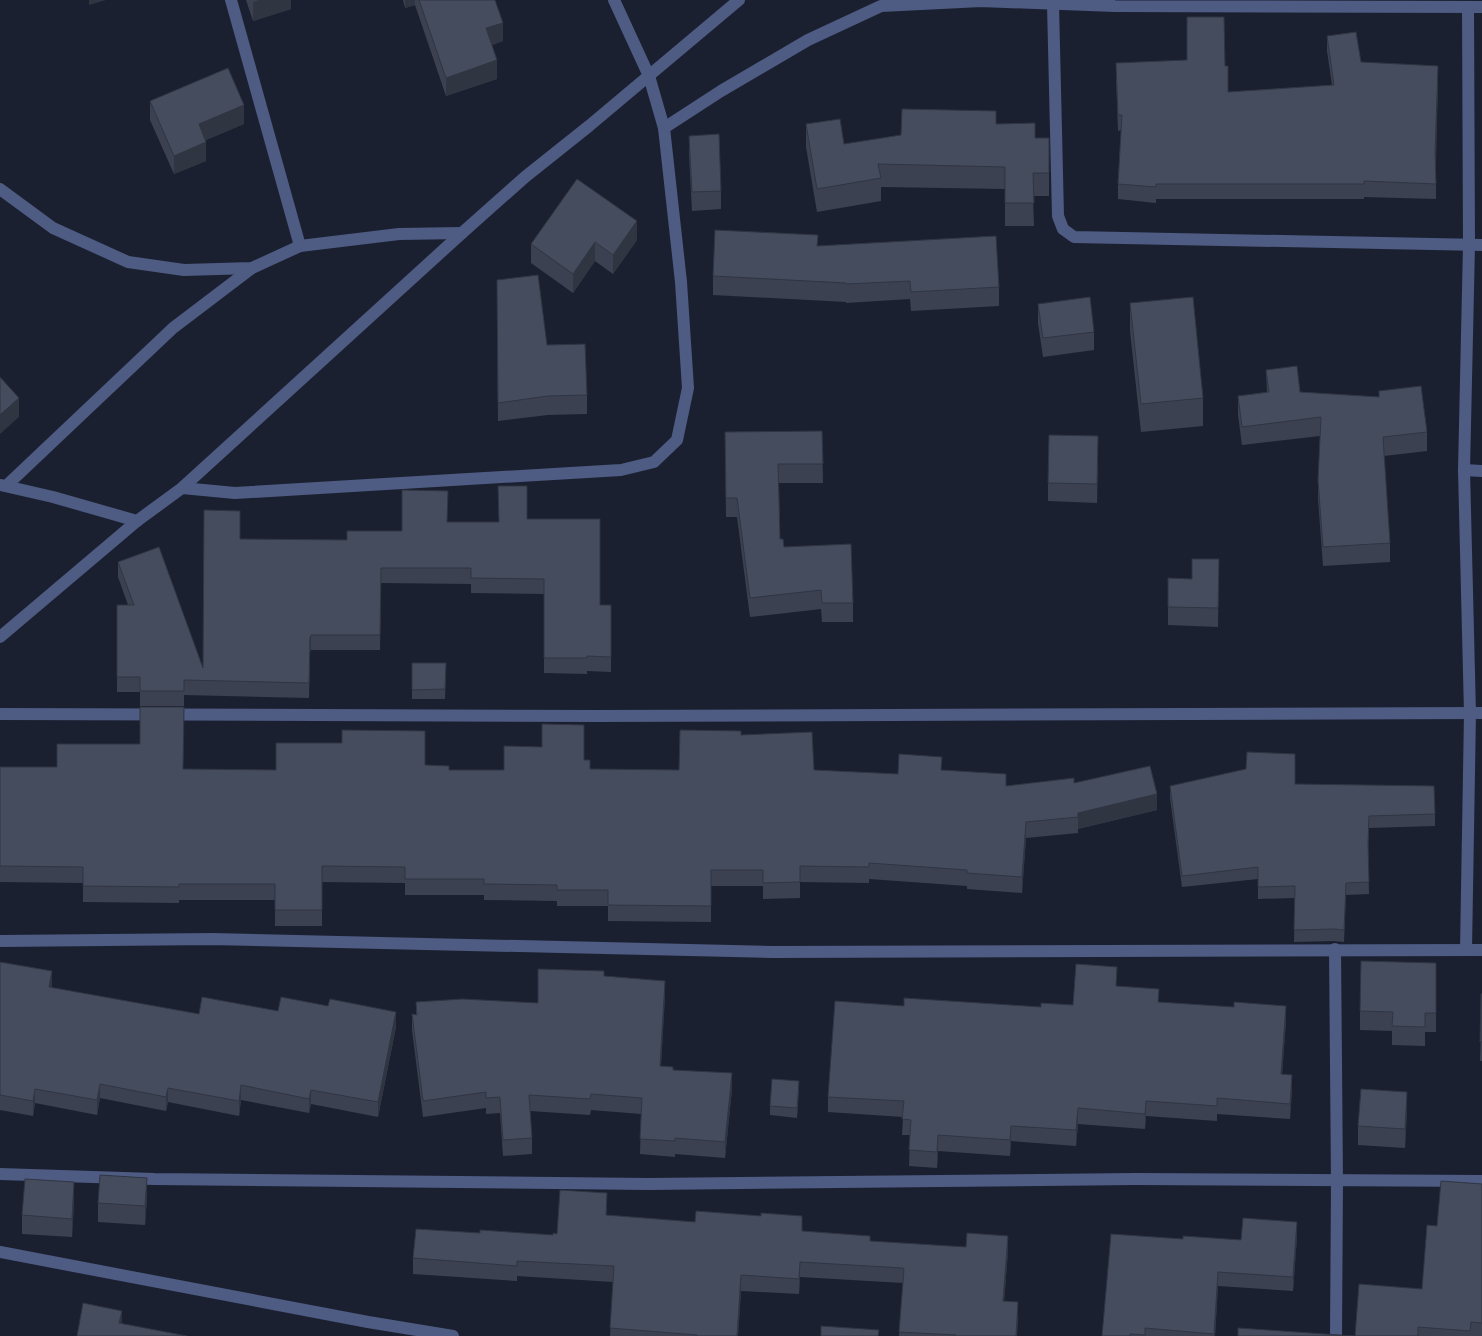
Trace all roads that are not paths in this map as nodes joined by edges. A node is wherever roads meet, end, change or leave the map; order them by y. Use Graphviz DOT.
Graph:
graph roads {
  1 [pos="231,0"];
  2 [pos="614,0"];
  3 [pos="739,0"];
  4 [pos="1052,4"];
  5 [pos="1468,8"];
  6 [pos="1482,8"];
  7 [pos="649,76"];
  8 [pos="664,128"];
  9 [pos="0,189"];
  10 [pos="462,233"];
  11 [pos="1482,244"];
  12 [pos="1469,245"];
  13 [pos="300,246"];
  14 [pos="252,268"];
  15 [pos="1464,470"];
  16 [pos="1482,470"];
  17 [pos="3,486"];
  18 [pos="182,488"];
  19 [pos="137,521"];
  20 [pos="0,637"];
  21 [pos="1476,713"];
  22 [pos="0,714"];
  23 [pos="0,941"];
  24 [pos="1335,949"];
  25 [pos="1466,950"];
  26 [pos="1482,950"];
  27 [pos="0,1174"];
  28 [pos="1482,1181"];
  29 [pos="1337,1182"];
  30 [pos="0,1252"];
  31 [pos="453,1336"];
  32 [pos="1336,1336"];
  1 -- 13 [label="street"];
  2 -- 7 [label="street"];
  3 -- 7 [label="street"];
  4 -- 5 [label="street"];
  4 -- 8 [label="street"];
  4 -- 12 [label="street"];
  5 -- 6 [label="street"];
  5 -- 12 [label="street"];
  7 -- 8 [label="street"];
  7 -- 10 [label="street"];
  8 -- 18 [label="street"];
  9 -- 14 [label="street"];
  10 -- 13 [label="street"];
  10 -- 18 [label="street"];
  11 -- 12 [label="street"];
  12 -- 15 [label="street"];
  13 -- 14 [label="street"];
  14 -- 17 [label="street"];
  15 -- 16 [label="street"];
  15 -- 21 [label="street"];
  17 -- 19 [label="street"];
  18 -- 19 [label="street"];
  19 -- 20 [label="street"];
  21 -- 22 [label="street"];
  21 -- 25 [label="street"];
  23 -- 24 [label="street"];
  24 -- 25 [label="street"];
  24 -- 29 [label="street"];
  25 -- 26 [label="street"];
  27 -- 29 [label="street"];
  28 -- 29 [label="street"];
  29 -- 32 [label="street"];
  30 -- 31 [label="street"];
}
